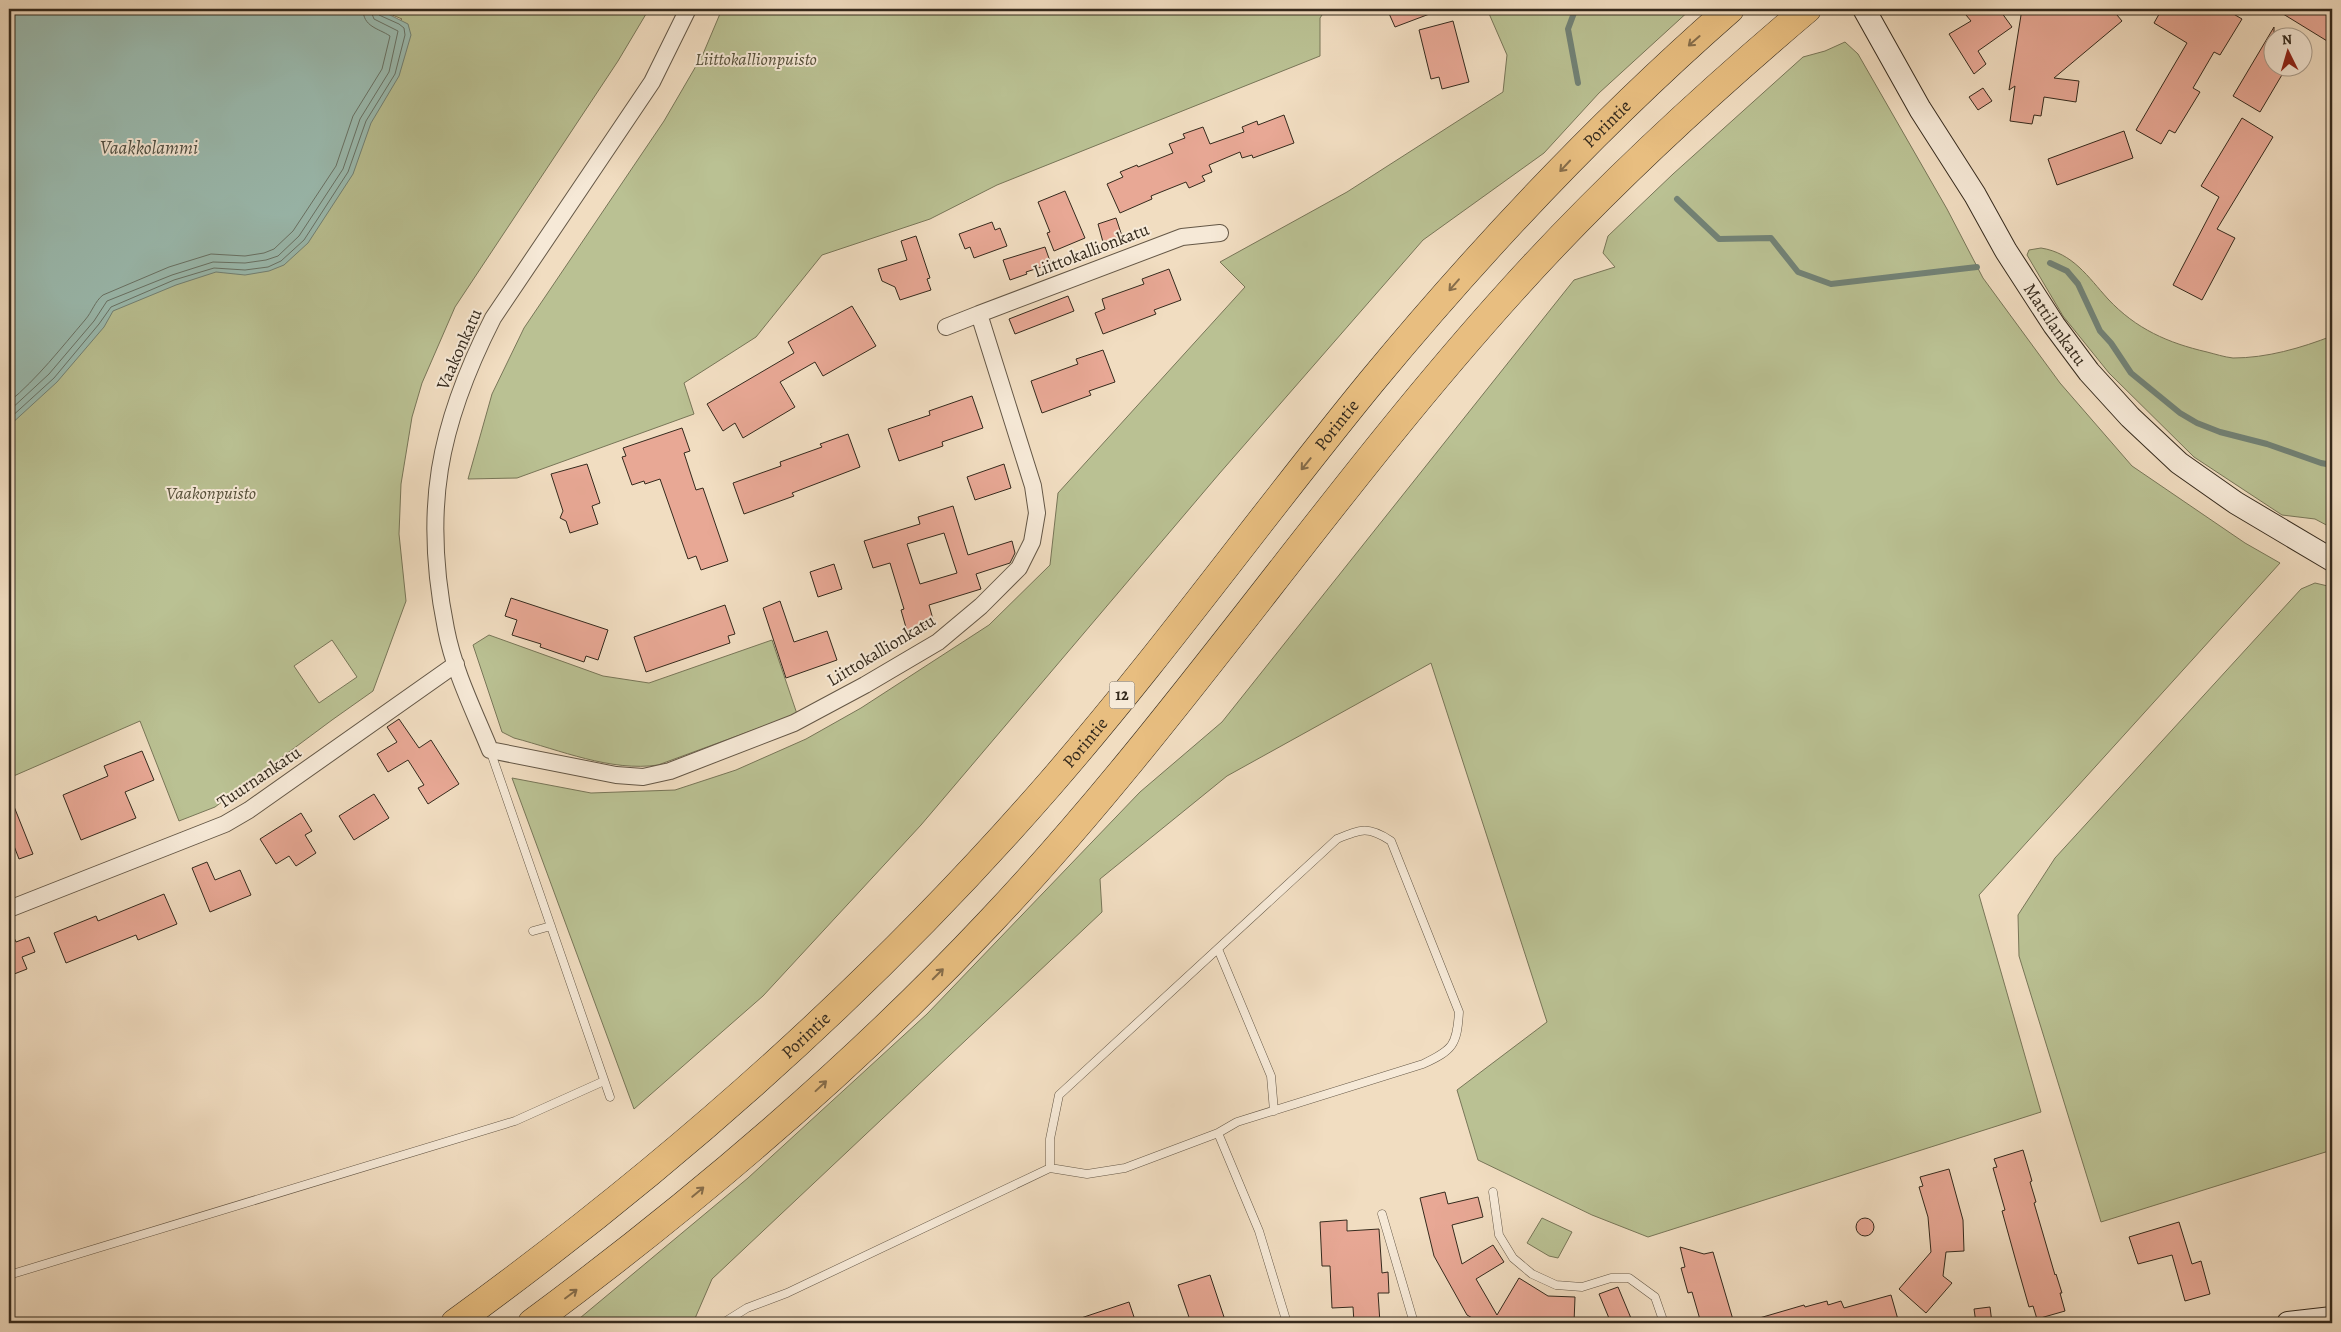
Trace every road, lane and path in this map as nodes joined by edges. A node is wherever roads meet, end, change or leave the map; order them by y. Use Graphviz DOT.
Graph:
graph roads {
  1 [pos="688,9"];
  2 [pos="1730,9"];
  3 [pos="1807,9"];
  4 [pos="1864,9"];
  5 [pos="1220,233"];
  6 [pos="979,314"];
  7 [pos="946,327"];
  8 [pos="2332,560"];
  9 [pos="456,664"];
  10 [pos="490,750"];
  11 [pos="9,909"];
  12 [pos="550,926"];
  13 [pos="533,931"];
  14 [pos="1218,949"];
  15 [pos="604,1081"];
  16 [pos="610,1097"];
  17 [pos="1274,1111"];
  18 [pos="1218,1133"];
  19 [pos="1050,1168"];
  20 [pos="1493,1192"];
  21 [pos="1382,1214"];
  22 [pos="9,1275"];
  23 [pos="2332,1318"];
  24 [pos="455,1323"];
  25 [pos="532,1323"];
  26 [pos="723,1323"];
  27 [pos="1287,1323"];
  28 [pos="1414,1323"];
  29 [pos="1664,1323"];
  30 [pos="2288,1323"];
  1 -- 9 [label="street, Vaakonkatu"];
  2 -- 24 [label="highway, Porintie / 12, one-way"];
  25 -- 3 [label="highway, one-way"];
  4 -- 8 [label="street, Mattilankatu"];
  5 -- 6 [label="street, Liittokallionkatu"];
  6 -- 7 [label="street, Liittokallionkatu"];
  6 -- 10 [label="street, Liittokallionkatu"];
  9 -- 10 [label="street, Vaakonkatu"];
  9 -- 11 [label="street, Tuurnankatu"];
  10 -- 12 [label="lane"];
  12 -- 13 [label="lane"];
  12 -- 15 [label="lane"];
  14 -- 17 [label="lane"];
  14 -- 17 [label="lane"];
  14 -- 19 [label="lane"];
  15 -- 16 [label="lane"];
  15 -- 22 [label="lane"];
  17 -- 18 [label="lane"];
  18 -- 19 [label="lane"];
  18 -- 27 [label="lane"];
  19 -- 26 [label="lane"];
  20 -- 29 [label="lane"];
  21 -- 28 [label="lane"];
  23 -- 30 [label="street"];
}
